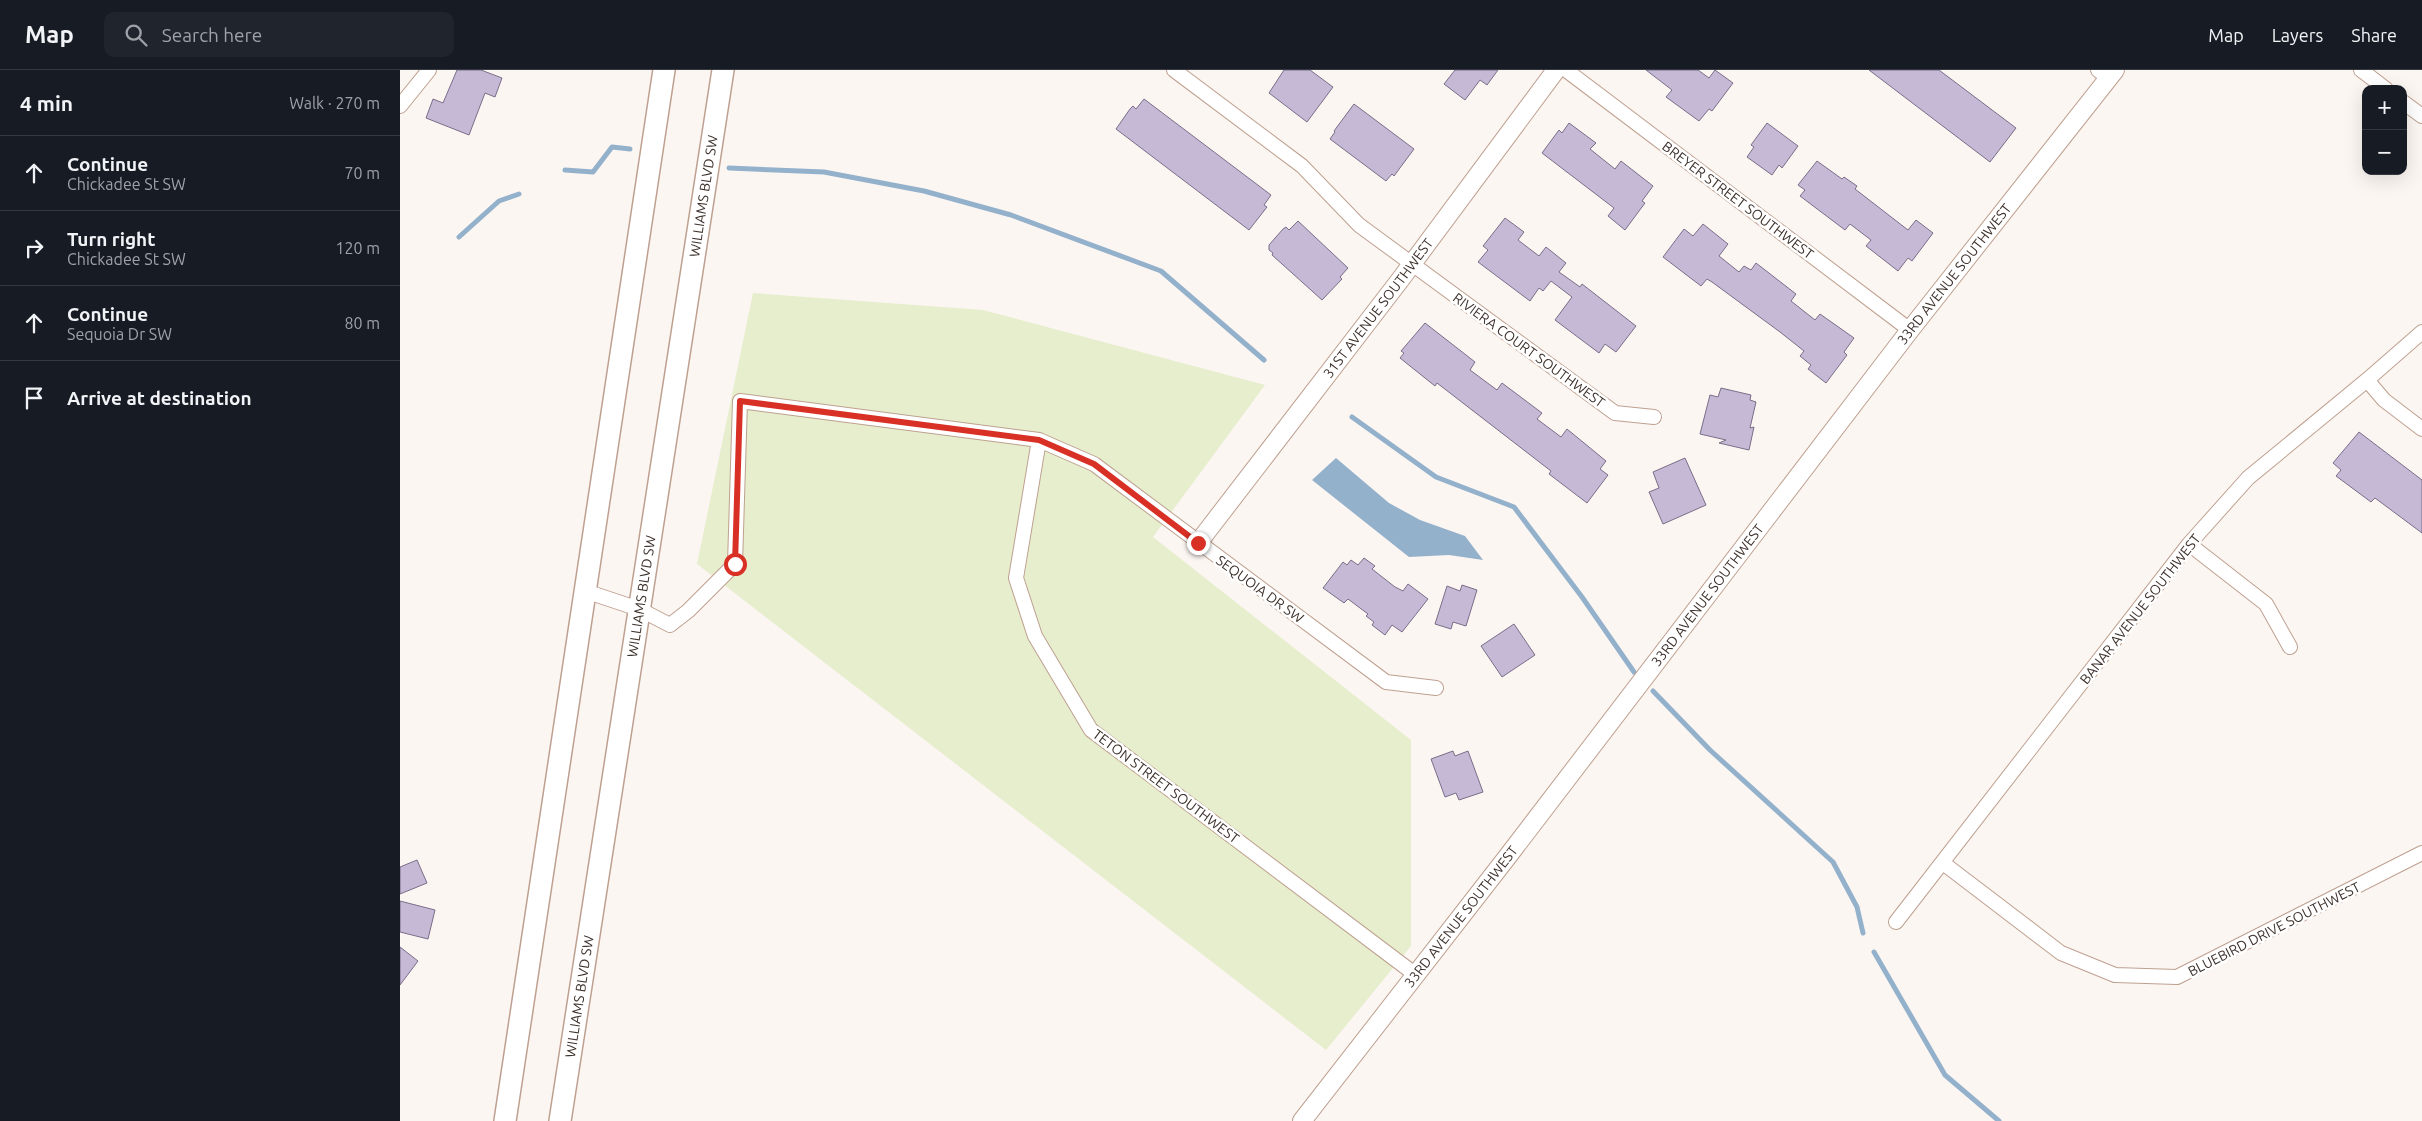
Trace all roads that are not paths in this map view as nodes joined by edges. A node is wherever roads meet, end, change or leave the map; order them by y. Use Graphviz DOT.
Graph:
graph roads {
  1 [pos="429,70"];
  2 [pos="664,70"];
  3 [pos="723,70"];
  4 [pos="1174,70"];
  5 [pos="1556,70"];
  6 [pos="1566,70"];
  7 [pos="2361,70"];
  8 [pos="2107,73"];
  9 [pos="2381,85"];
  10 [pos="2407,105"];
  11 [pos="400,106"];
  12 [pos="2422,116"];
  13 [pos="1412,264"];
  14 [pos="1910,330"];
  15 [pos="2422,332"];
  16 [pos="2367,380"];
  17 [pos="1654,417"];
  18 [pos="2422,429"];
  19 [pos="1039,440"];
  20 [pos="1198,543"];
  21 [pos="2189,544"];
  22 [pos="585,591"];
  23 [pos="639,609"];
  24 [pos="2290,647"];
  25 [pos="1436,688"];
  26 [pos="2422,853"];
  27 [pos="1943,864"];
  28 [pos="1896,922"];
  29 [pos="1416,975"];
  30 [pos="505,1121"];
  31 [pos="560,1121"];
  32 [pos="1302,1121"];
  1 -- 11 [label="street"];
  2 -- 22 [label="main road"];
  3 -- 23 [label="main road, WILLIAMS BLVD SW"];
  4 -- 13 [label="street, RIVIERA COURT SOUTHWEST"];
  5 -- 13 [label="street, 31ST AVENUE SOUTHWEST"];
  6 -- 14 [label="street, BREYER STREET SOUTHWEST"];
  7 -- 9 [label="street"];
  8 -- 14 [label="street, 33RD AVENUE SOUTHWEST"];
  10 -- 12 [label="street"];
  13 -- 17 [label="street, RIVIERA COURT SOUTHWEST"];
  13 -- 20 [label="street, 31ST AVENUE SOUTHWEST"];
  14 -- 29 [label="street, 33RD AVENUE SOUTHWEST"];
  15 -- 16 [label="street, BANAR AVENUE SOUTHWEST"];
  16 -- 18 [label="street"];
  16 -- 21 [label="street, BANAR AVENUE SOUTHWEST"];
  19 -- 20 [label="street, SEQUOIA DR SW"];
  19 -- 23 [label="street, SEQUOIA DR SW"];
  19 -- 29 [label="street, TETON STREET SOUTHWEST"];
  20 -- 25 [label="street, SEQUOIA DR SW"];
  21 -- 24 [label="street"];
  21 -- 27 [label="street, BANAR AVENUE SOUTHWEST"];
  22 -- 23 [label="street"];
  22 -- 30 [label="main road"];
  23 -- 31 [label="main road, WILLIAMS BLVD SW"];
  26 -- 27 [label="street, BLUEBIRD DRIVE SOUTHWEST"];
  27 -- 28 [label="street, BANAR AVENUE SOUTHWEST"];
  29 -- 32 [label="street, 33RD AVENUE SOUTHWEST"];
}
